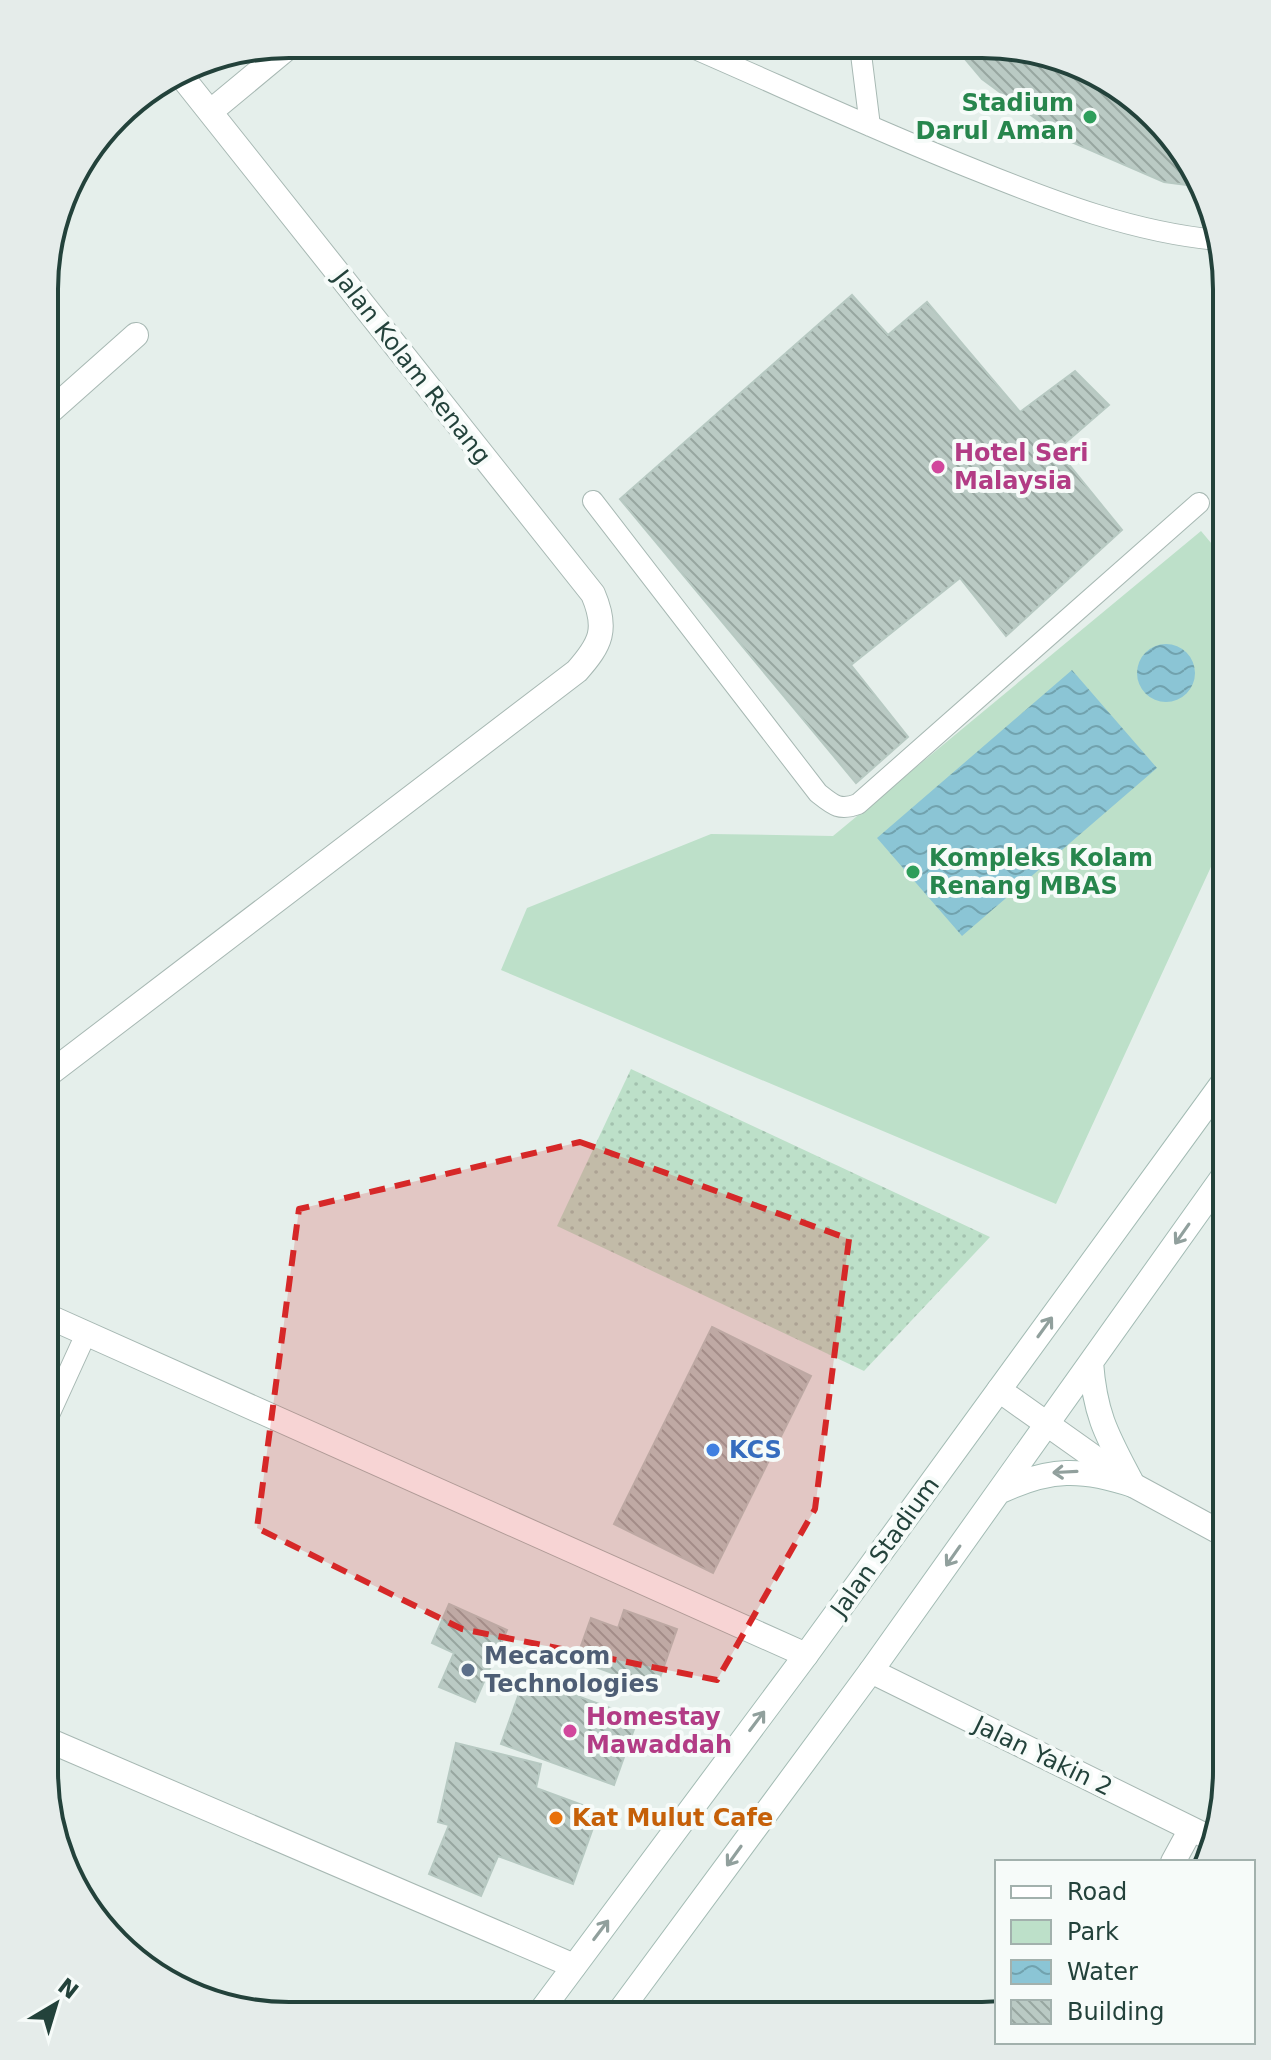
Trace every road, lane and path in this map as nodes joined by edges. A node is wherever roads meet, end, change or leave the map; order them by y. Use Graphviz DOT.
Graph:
graph roads {
  1 [pos="716,58"];
  2 [pos="862,58"];
  3 [pos="274,59"];
  4 [pos="186,82"];
  5 [pos="210,112"];
  6 [pos="870,126"];
  7 [pos="1208,239"];
  8 [pos="136,335"];
  9 [pos="58,404"];
  10 [pos="593,501"];
  11 [pos="1199,503"];
  12 [pos="58,1067"];
  13 [pos="1213,1096"];
  14 [pos="1213,1191"];
  15 [pos="58,1321"];
  16 [pos="86,1334"];
  17 [pos="1091,1362"];
  18 [pos="999,1390"];
  19 [pos="58,1395"];
  20 [pos="1047,1424"];
  21 [pos="1133,1485"];
  22 [pos="999,1492"];
  23 [pos="1213,1528"];
  24 [pos="806,1655"];
  25 [pos="871,1671"];
  26 [pos="58,1744"];
  27 [pos="1191,1829"];
  28 [pos="1204,1835"];
  29 [pos="1174,1860"];
  30 [pos="574,1966"];
  31 [pos="548,2002"];
  32 [pos="627,2002"];
  1 -- 6 [label="lane"];
  2 -- 6 [label="lane"];
  3 -- 5 [label="street"];
  4 -- 5 [label="street, Jalan Kolam Renang"];
  5 -- 12 [label="street, Jalan Kolam Renang"];
  6 -- 7 [label="lane"];
  8 -- 9 [label="street"];
  10 -- 11 [label="lane"];
  18 -- 13 [label="street, Jalan Stadium, one-way"];
  14 -- 17 [label="street, one-way"];
  15 -- 16 [label="street"];
  16 -- 19 [label="lane"];
  16 -- 24 [label="street"];
  17 -- 20 [label="street"];
  17 -- 21 [label="street"];
  18 -- 20 [label="street"];
  18 -- 24 [label="street, Jalan Stadium"];
  20 -- 21 [label="street"];
  20 -- 22 [label="street"];
  21 -- 22 [label="street, one-way"];
  21 -- 23 [label="street"];
  22 -- 25 [label="street, one-way"];
  30 -- 24 [label="street, Jalan Stadium, one-way"];
  25 -- 27 [label="street, Jalan Yakin 2"];
  25 -- 32 [label="street, one-way"];
  26 -- 30 [label="street"];
  27 -- 28 [label="street, Jalan Yakin 2"];
  27 -- 29 [label="street"];
  30 -- 31 [label="street, Jalan Stadium"];
}
